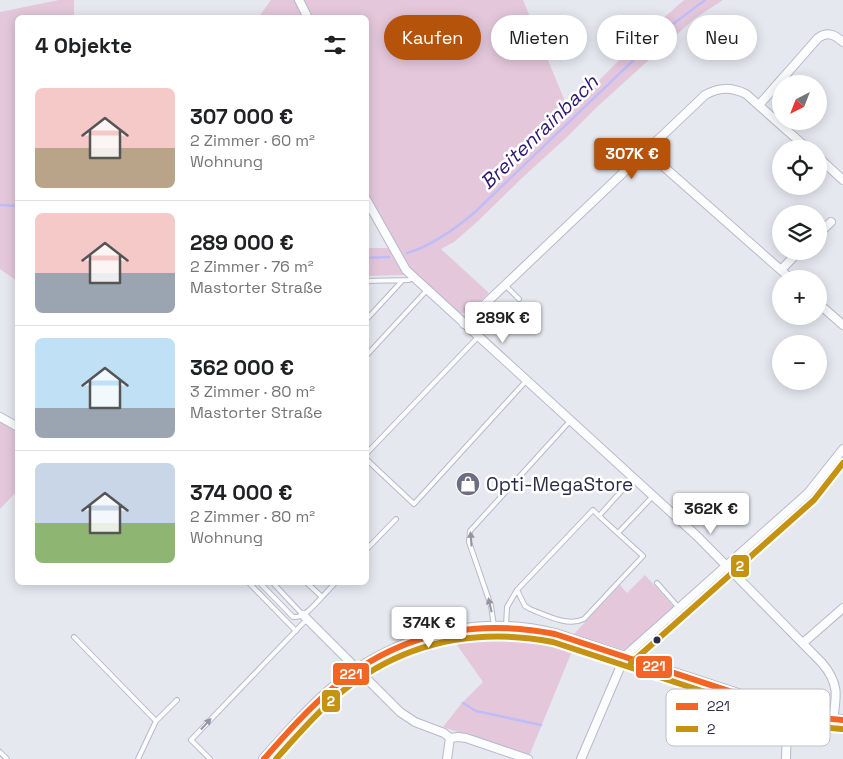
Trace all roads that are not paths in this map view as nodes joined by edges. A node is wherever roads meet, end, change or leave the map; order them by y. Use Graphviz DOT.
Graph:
graph roads {
  1 [pos="299,0"];
  2 [pos="306,15"];
  3 [pos="843,42"];
  4 [pos="759,105"];
  5 [pos="798,140"];
  6 [pos="646,151"];
  7 [pos="827,165"];
  8 [pos="843,180"];
  9 [pos="369,205"];
  10 [pos="831,222"];
  11 [pos="827,226"];
  12 [pos="790,260"];
  13 [pos="781,270"];
  14 [pos="413,277"];
  15 [pos="369,281"];
  16 [pos="402,281"];
  17 [pos="505,285"];
  18 [pos="427,290"];
  19 [pos="519,299"];
  20 [pos="827,311"];
  21 [pos="369,317"];
  22 [pos="464,324"];
  23 [pos="843,325"];
  24 [pos="478,336"];
  25 [pos="369,353"];
  26 [pos="526,380"];
  27 [pos="0,417"];
  28 [pos="570,421"];
  29 [pos="15,425"];
  30 [pos="843,449"];
  31 [pos="369,451"];
  32 [pos="369,462"];
  33 [pos="633,478"];
  34 [pos="653,496"];
  35 [pos="599,516"];
  36 [pos="396,519"];
  37 [pos="618,533"];
  38 [pos="369,547"];
  39 [pos="728,566"];
  40 [pos="657,583"];
  41 [pos="251,585"];
  42 [pos="262,585"];
  43 [pos="275,585"];
  44 [pos="309,585"];
  45 [pos="333,585"];
  46 [pos="516,590"];
  47 [pos="322,598"];
  48 [pos="843,608"];
  49 [pos="680,609"];
  50 [pos="305,617"];
  51 [pos="494,626"];
  52 [pos="506,626"];
  53 [pos="296,631"];
  54 [pos="74,637"];
  55 [pos="803,643"];
  56 [pos="625,656"];
  57 [pos="357,669"];
  58 [pos="724,689"];
  59 [pos="840,696"];
  60 [pos="177,700"];
  61 [pos="838,720"];
  62 [pos="156,721"];
  63 [pos="450,738"];
  64 [pos="786,746"];
  65 [pos="0,752"];
  66 [pos="7,759"];
  67 [pos="138,759"];
  68 [pos="210,759"];
  69 [pos="264,759"];
  70 [pos="447,759"];
  71 [pos="528,759"];
  72 [pos="581,759"];
  73 [pos="786,759"];
  1 -- 2 [label="street"];
  3 -- 4 [label="street"];
  4 -- 5 [label="street"];
  4 -- 6 [label="street"];
  6 -- 13 [label="street"];
  6 -- 17 [label="street"];
  7 -- 8 [label="street"];
  9 -- 14 [label="street"];
  10 -- 11 [label="street"];
  12 -- 13 [label="street"];
  14 -- 16 [label="lane"];
  14 -- 18 [label="street"];
  15 -- 16 [label="lane"];
  16 -- 21 [label="lane"];
  17 -- 19 [label="lane"];
  17 -- 22 [label="street"];
  18 -- 22 [label="street"];
  18 -- 25 [label="lane"];
  20 -- 23 [label="street"];
  22 -- 24 [label="street"];
  24 -- 26 [label="street"];
  24 -- 31 [label="lane"];
  26 -- 28 [label="street"];
  26 -- 32 [label="lane"];
  27 -- 29 [label="street"];
  28 -- 33 [label="street"];
  51 -- 28 [label="lane, one-way"];
  30 -- 39 [label="street"];
  33 -- 34 [label="street"];
  33 -- 35 [label="lane"];
  34 -- 37 [label="lane"];
  34 -- 39 [label="street"];
  35 -- 37 [label="lane"];
  35 -- 46 [label="lane"];
  36 -- 38 [label="lane"];
  37 -- 46 [label="lane"];
  39 -- 49 [label="street"];
  39 -- 55 [label="street"];
  40 -- 49 [label="lane"];
  41 -- 53 [label="lane"];
  42 -- 50 [label="lane"];
  43 -- 50 [label="lane"];
  44 -- 47 [label="lane"];
  45 -- 47 [label="lane"];
  46 -- 52 [label="lane"];
  47 -- 50 [label="lane"];
  48 -- 55 [label="street"];
  49 -- 56 [label="street"];
  50 -- 53 [label="lane"];
  50 -- 57 [label="street"];
  51 -- 52 [label="street"];
  51 -- 57 [label="street"];
  52 -- 56 [label="street"];
  68 -- 53 [label="lane, one-way"];
  54 -- 62 [label="lane"];
  55 -- 59 [label="street"];
  56 -- 58 [label="street"];
  56 -- 72 [label="street"];
  57 -- 63 [label="street"];
  57 -- 69 [label="street"];
  59 -- 61 [label="street"];
  60 -- 62 [label="lane"];
  62 -- 67 [label="lane"];
  63 -- 70 [label="street"];
  63 -- 71 [label="street"];
  64 -- 73 [label="street"];
  65 -- 66 [label="lane"];
}
